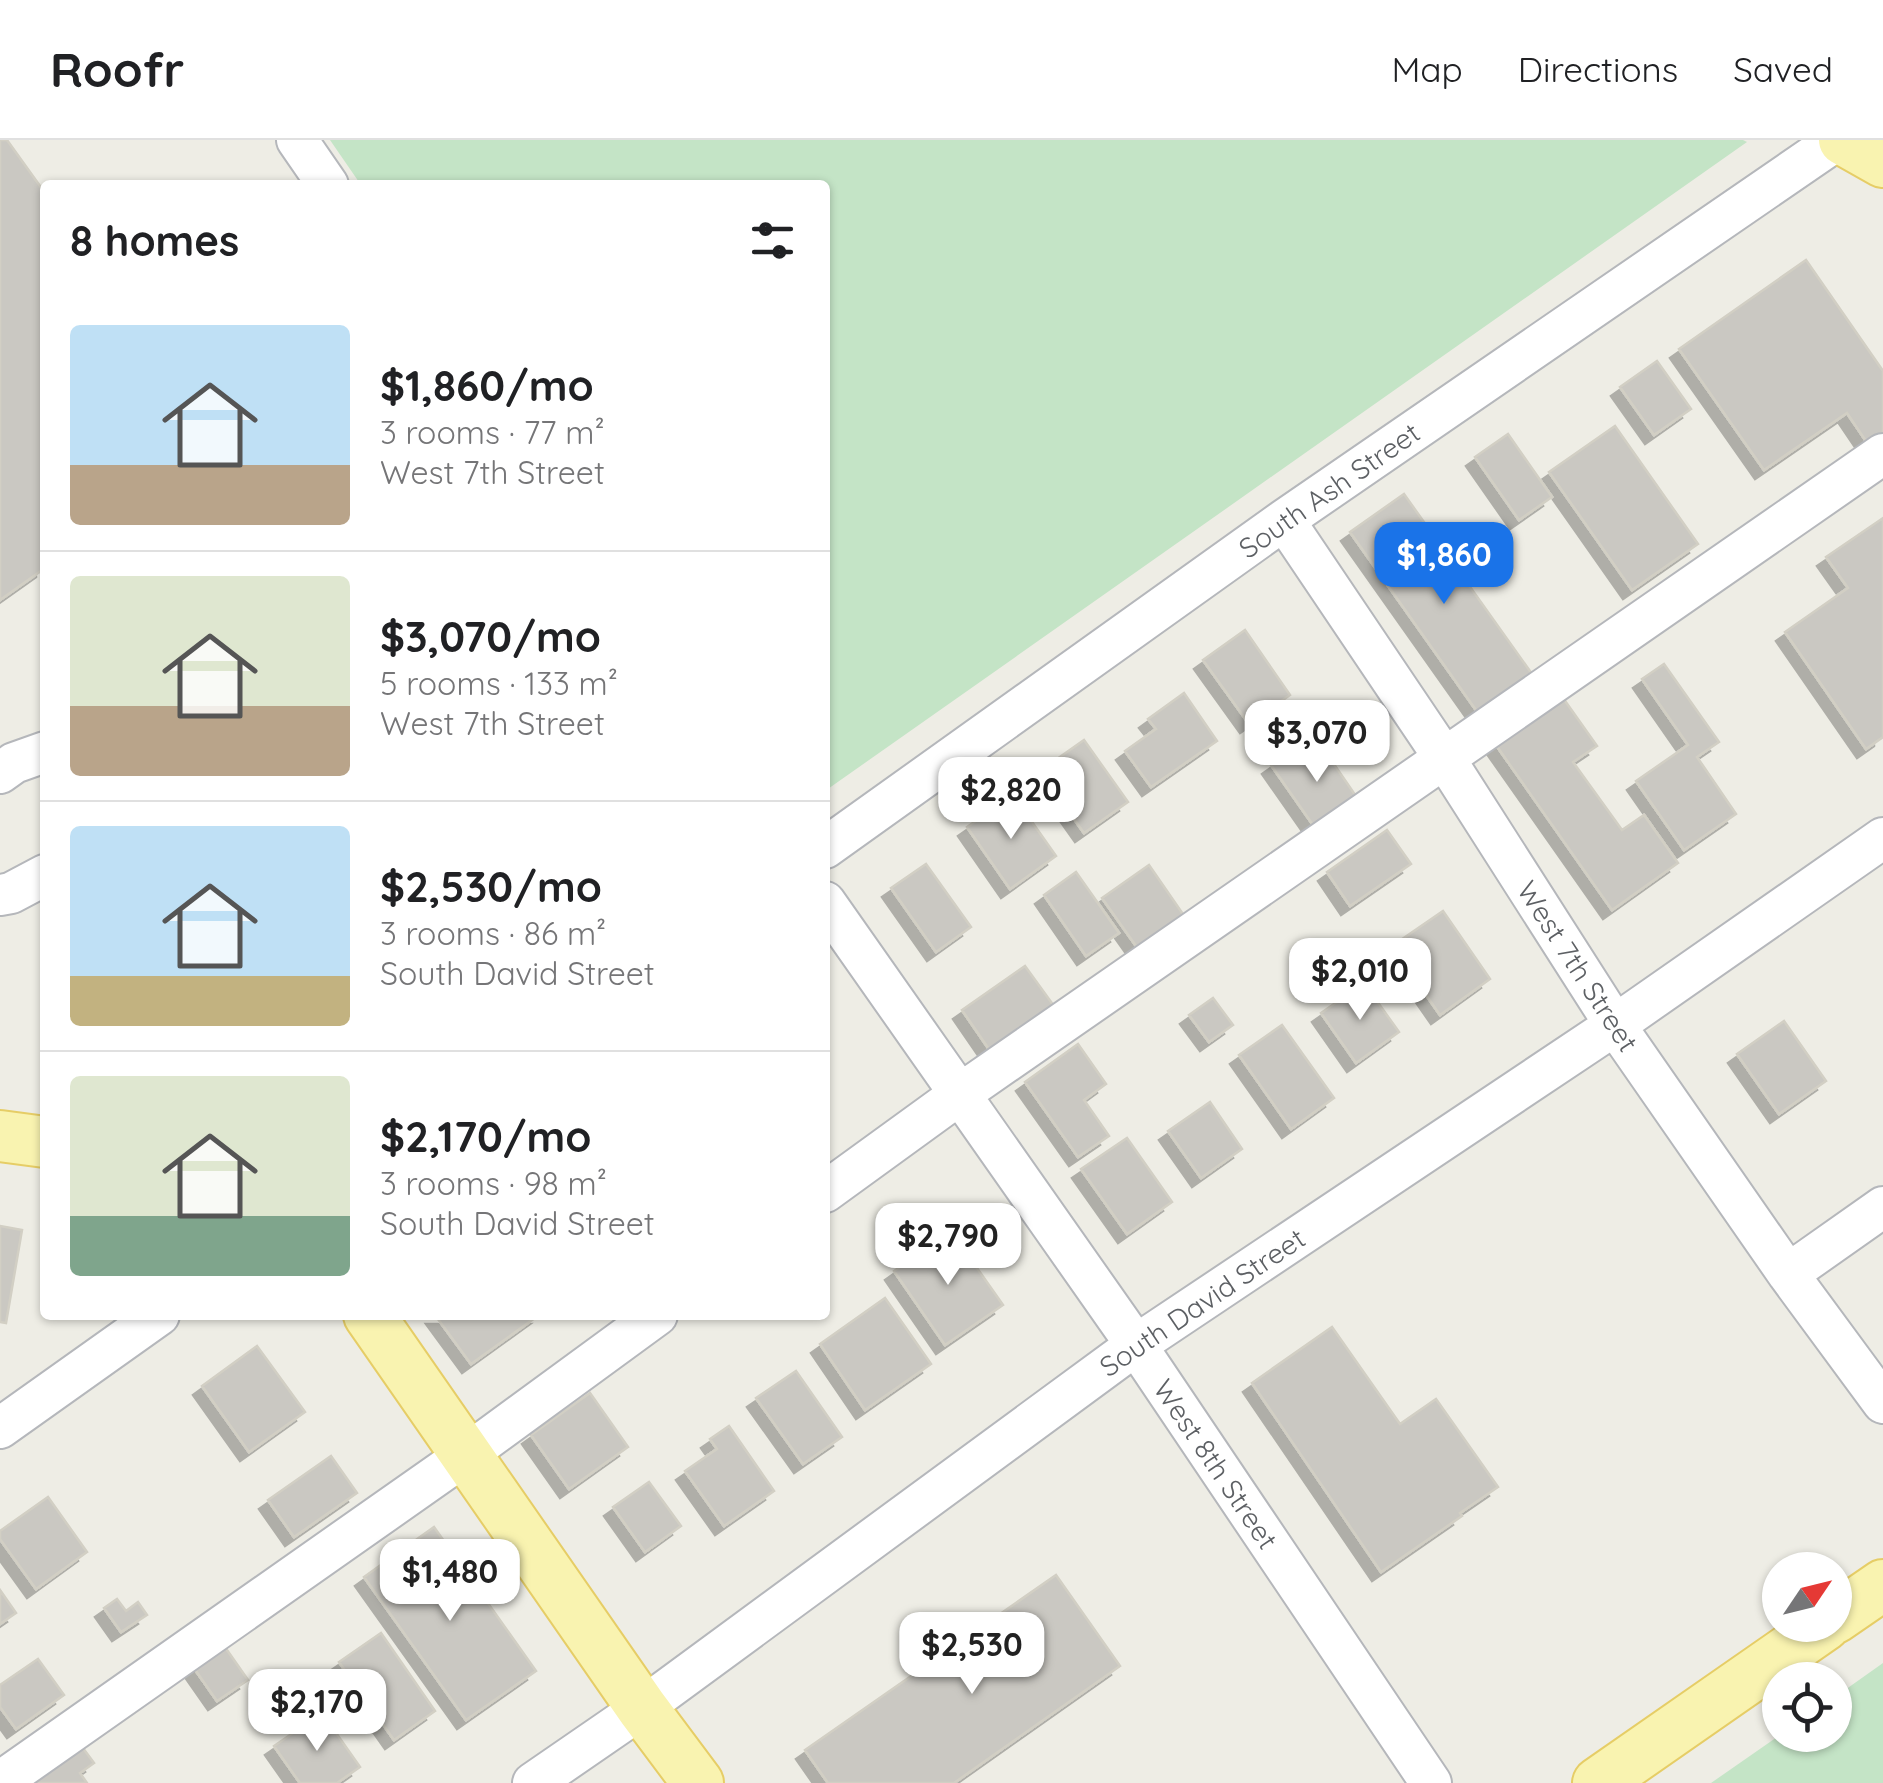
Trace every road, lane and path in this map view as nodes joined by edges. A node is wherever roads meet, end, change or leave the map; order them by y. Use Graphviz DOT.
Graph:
graph roads {
  1 [pos="297,140"];
  2 [pos="1841,140"];
  3 [pos="1883,162"];
  4 [pos="325,180"];
  5 [pos="1883,454"];
  6 [pos="1284,520"];
  7 [pos="40,754"];
  8 [pos="1445,758"];
  9 [pos="0,773"];
  10 [pos="1883,838"];
  11 [pos="830,844"];
  12 [pos="40,878"];
  13 [pos="0,895"];
  14 [pos="830,909"];
  15 [pos="1615,1025"];
  16 [pos="960,1094"];
  17 [pos="0,1136"];
  18 [pos="40,1141"];
  19 [pos="830,1188"];
  20 [pos="1883,1207"];
  21 [pos="1788,1274"];
  22 [pos="152,1320"];
  23 [pos="373,1320"];
  24 [pos="650,1320"];
  25 [pos="1136,1345"];
  26 [pos="1883,1403"];
  27 [pos="0,1428"];
  28 [pos="467,1454"];
  29 [pos="1883,1584"];
  30 [pos="1852,1606"];
  31 [pos="1801,1642"];
  32 [pos="642,1708"];
  33 [pos="0,1782"];
  34 [pos="534,1783"];
  35 [pos="698,1783"];
  36 [pos="1431,1783"];
  37 [pos="1598,1783"];
  1 -- 4 [label="street"];
  2 -- 3 [label="main road"];
  2 -- 6 [label="street, South Ash Street"];
  5 -- 8 [label="street"];
  6 -- 8 [label="street, West 7th Street"];
  6 -- 11 [label="street, South Ash Street"];
  7 -- 9 [label="street"];
  8 -- 15 [label="street, West 7th Street"];
  8 -- 16 [label="street"];
  10 -- 15 [label="street, South David Street"];
  12 -- 13 [label="street"];
  14 -- 16 [label="street, West 8th Street"];
  15 -- 21 [label="street, West 7th Street"];
  15 -- 25 [label="street, South David Street"];
  16 -- 19 [label="street"];
  16 -- 25 [label="street, West 8th Street"];
  17 -- 18 [label="main road"];
  20 -- 21 [label="street"];
  21 -- 26 [label="street, West 7th Street"];
  22 -- 27 [label="street"];
  23 -- 28 [label="main road"];
  24 -- 28 [label="street"];
  25 -- 32 [label="street, South David Street"];
  25 -- 36 [label="street, West 8th Street"];
  28 -- 32 [label="main road"];
  28 -- 33 [label="street"];
  29 -- 30 [label="main road"];
  31 -- 37 [label="main road"];
  32 -- 34 [label="street, South David Street"];
  32 -- 35 [label="main road"];
}
